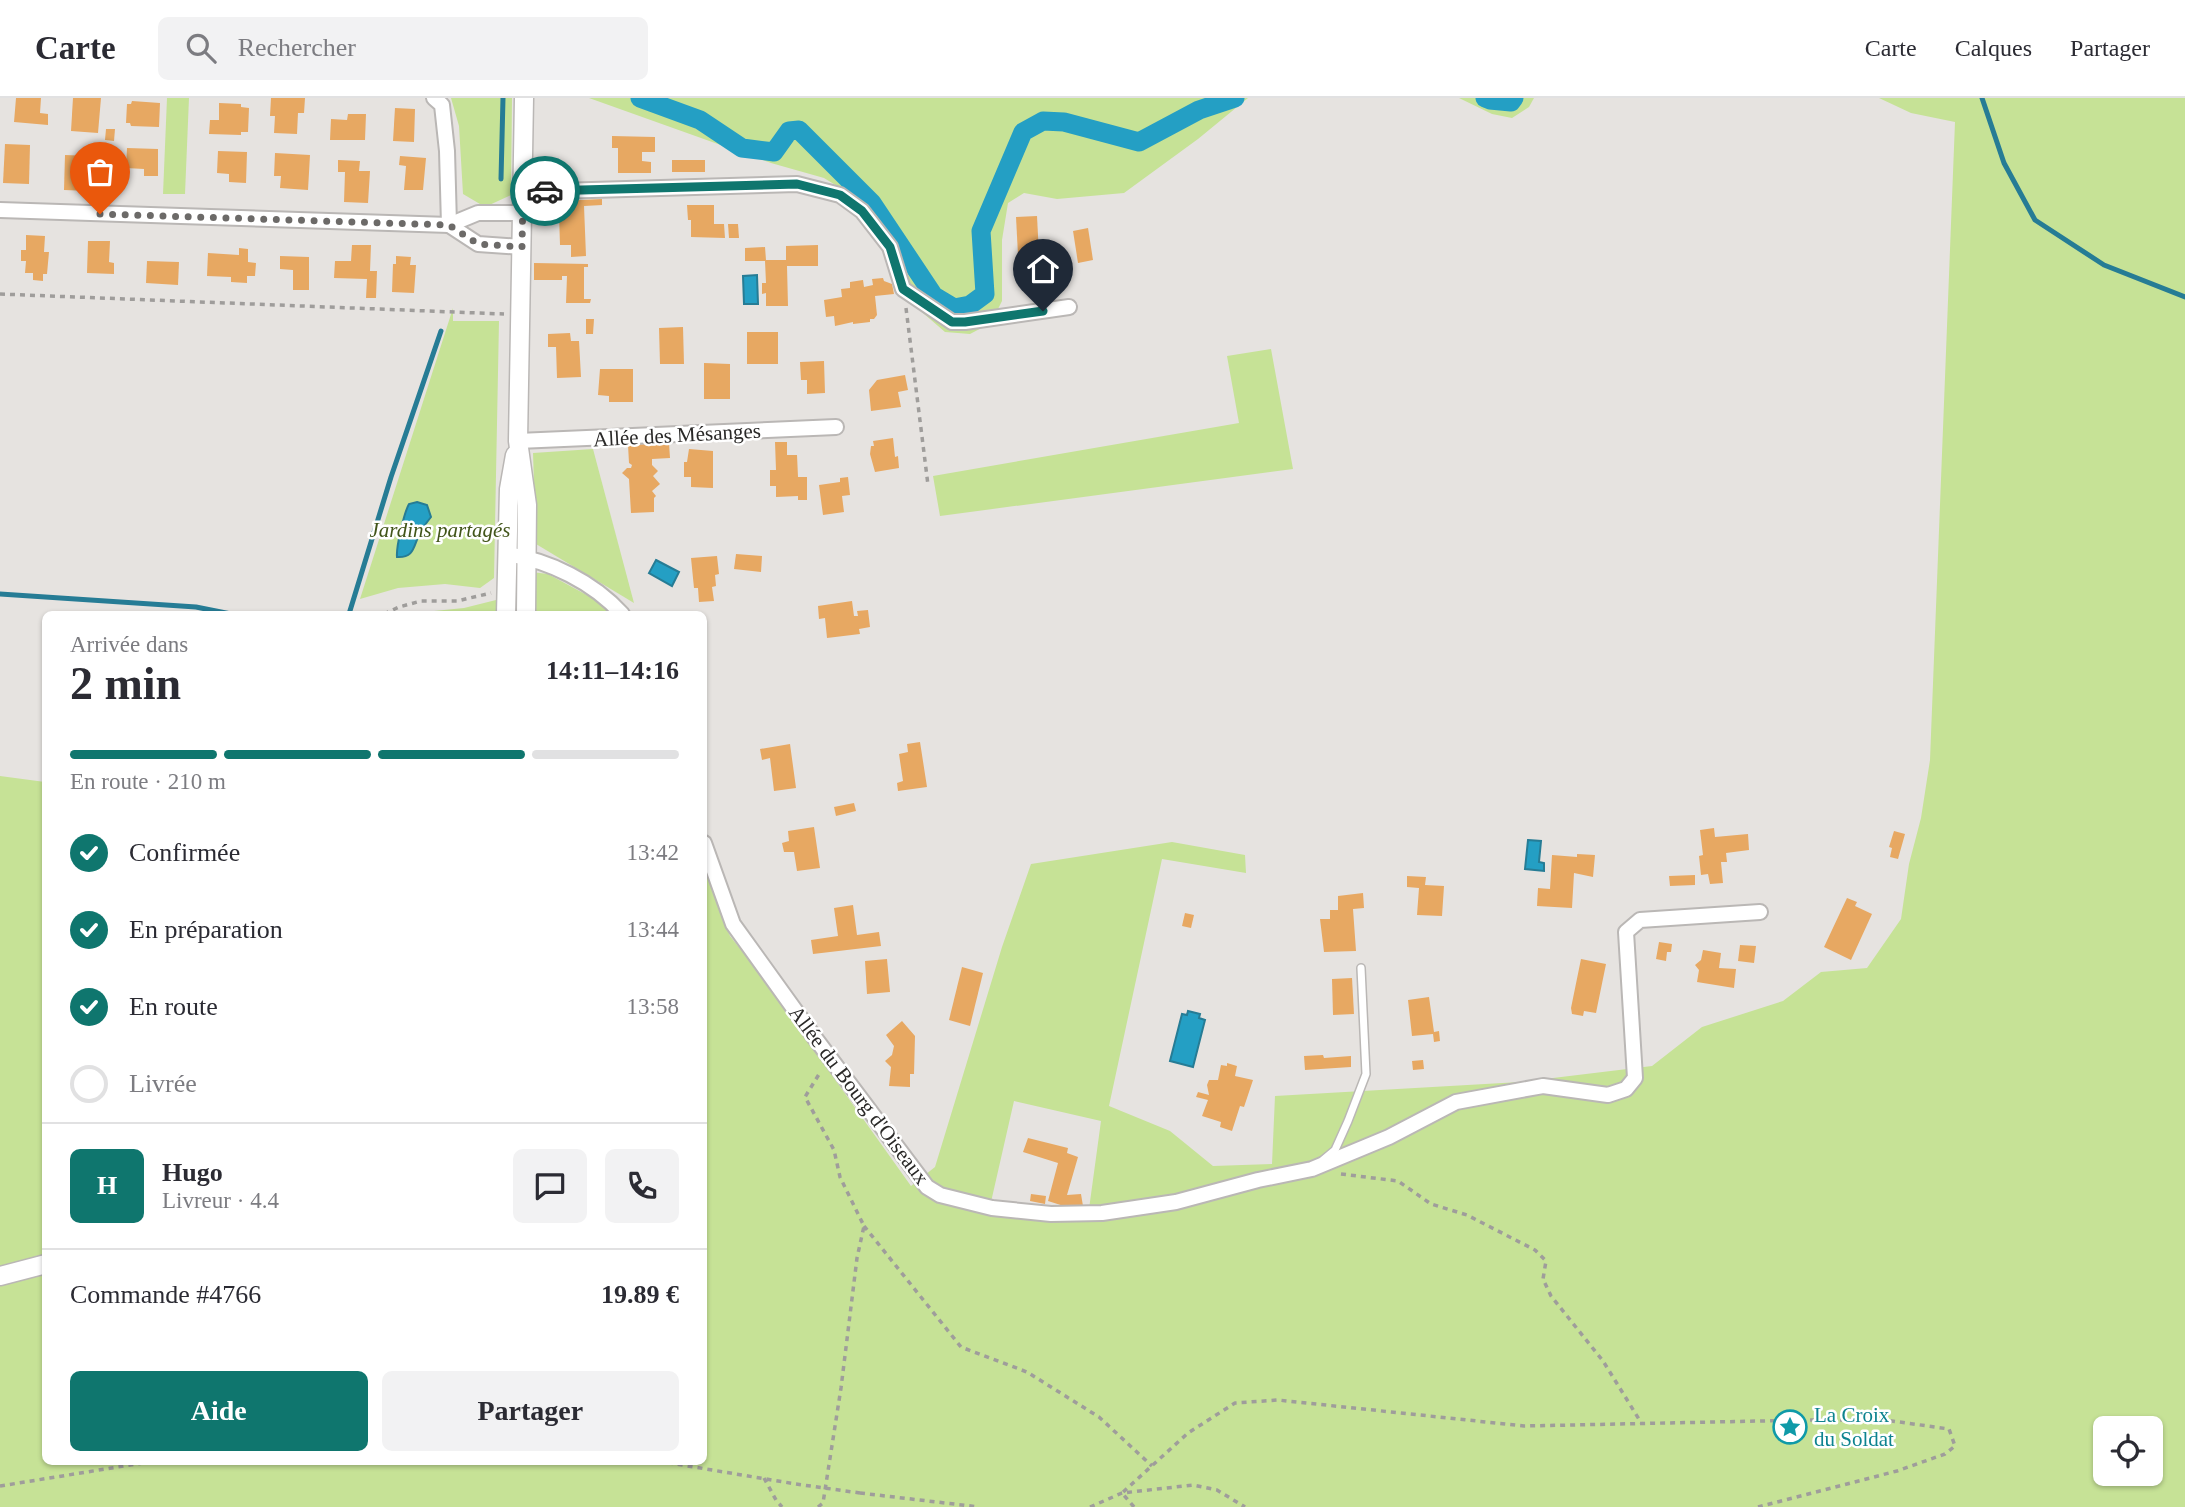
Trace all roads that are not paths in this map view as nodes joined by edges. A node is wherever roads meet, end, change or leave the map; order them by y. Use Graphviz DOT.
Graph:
graph roads {
  1 [pos="434,98"];
  2 [pos="524,98"];
  3 [pos="523,192"];
  4 [pos="0,210"];
  5 [pos="522,213"];
  6 [pos="449,225"];
  7 [pos="522,247"];
  8 [pos="1069,307"];
  9 [pos="836,427"];
  10 [pos="518,441"];
  11 [pos="507,555"];
  12 [pos="527,557"];
  13 [pos="506,611"];
  14 [pos="526,611"];
  15 [pos="619,611"];
  16 [pos="707,851"];
  17 [pos="1760,912"];
  18 [pos="1361,968"];
  19 [pos="1312,1169"];
  20 [pos="42,1265"];
  21 [pos="0,1276"];
  1 -- 6 [label="street"];
  2 -- 3 [label="street"];
  3 -- 5 [label="street"];
  3 -- 8 [label="street"];
  4 -- 6 [label="street"];
  5 -- 6 [label="street"];
  5 -- 7 [label="street"];
  6 -- 7 [label="street"];
  7 -- 10 [label="street"];
  9 -- 10 [label="street, Allée des Mésanges"];
  10 -- 11 [label="street"];
  10 -- 12 [label="street"];
  11 -- 12 [label="street"];
  11 -- 13 [label="street"];
  12 -- 14 [label="street"];
  12 -- 15 [label="street"];
  16 -- 19 [label="street, Allée du Bourg d'Oiseaux"];
  17 -- 19 [label="street, Allée du Bourg d'Oiseaux"];
  18 -- 19 [label="lane"];
  20 -- 21 [label="street"];
}
